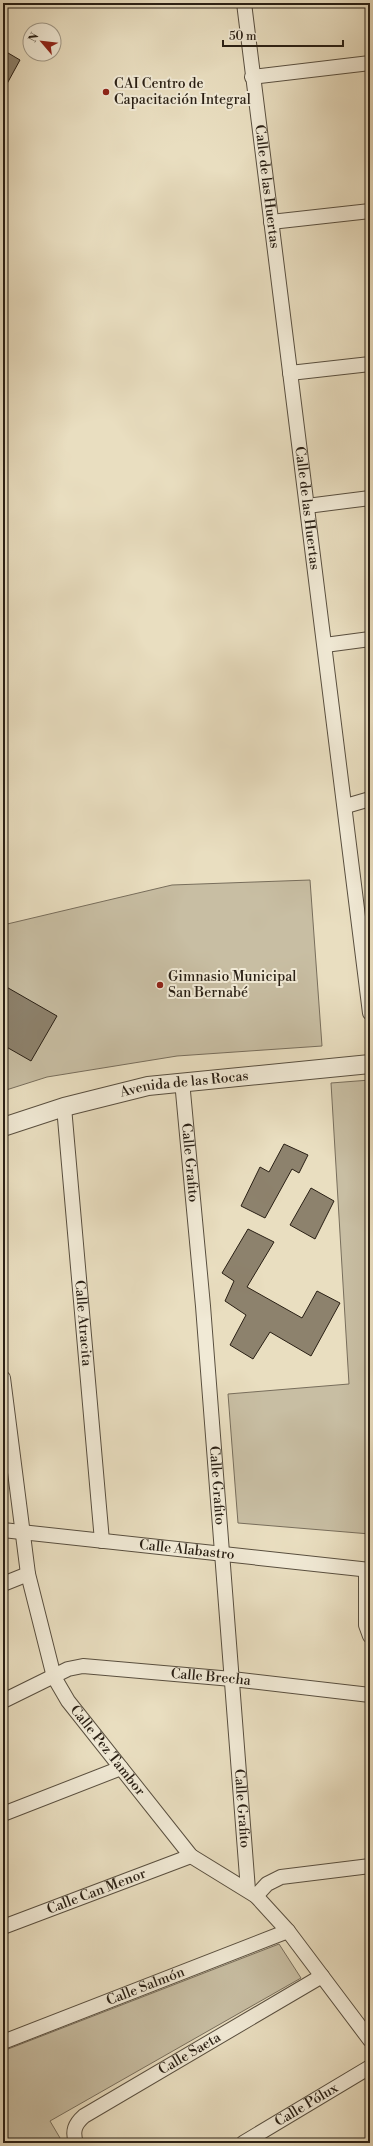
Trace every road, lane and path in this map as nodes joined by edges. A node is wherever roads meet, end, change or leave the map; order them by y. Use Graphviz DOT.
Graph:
graph roads {
  1 [pos="244,3"];
  2 [pos="370,63"];
  3 [pos="252,77"];
  4 [pos="370,211"];
  5 [pos="271,222"];
  6 [pos="370,364"];
  7 [pos="290,373"];
  8 [pos="370,498"];
  9 [pos="307,506"];
  10 [pos="370,639"];
  11 [pos="325,645"];
  12 [pos="370,799"];
  13 [pos="346,806"];
  14 [pos="370,1012"];
  15 [pos="370,1064"];
  16 [pos="182,1081"];
  17 [pos="64,1107"];
  18 [pos="3,1126"];
  19 [pos="3,1378"];
  20 [pos="3,1530"];
  21 [pos="23,1531"];
  22 [pos="102,1541"];
  23 [pos="222,1555"];
  24 [pos="368,1570"];
  25 [pos="28,1574"];
  26 [pos="3,1584"];
  27 [pos="370,1636"];
  28 [pos="54,1677"];
  29 [pos="232,1679"];
  30 [pos="370,1695"];
  31 [pos="3,1701"];
  32 [pos="121,1768"];
  33 [pos="3,1814"];
  34 [pos="191,1856"];
  35 [pos="370,1866"];
  36 [pos="252,1893"];
  37 [pos="3,1926"];
  38 [pos="288,1931"];
  39 [pos="322,1976"];
  40 [pos="370,2040"];
  41 [pos="3,2042"];
  42 [pos="370,2066"];
  43 [pos="76,2143"];
  44 [pos="243,2143"];
  1 -- 3 [label="street, Calle de las Huertas"];
  2 -- 3 [label="street"];
  3 -- 5 [label="street, Calle de las Huertas"];
  4 -- 5 [label="street"];
  5 -- 7 [label="street, Calle de las Huertas"];
  6 -- 7 [label="street"];
  7 -- 9 [label="street, Calle de las Huertas"];
  8 -- 9 [label="street"];
  9 -- 11 [label="street, Calle de las Huertas"];
  10 -- 11 [label="street"];
  11 -- 13 [label="street, Calle de las Huertas"];
  12 -- 13 [label="street"];
  13 -- 14 [label="street, Calle de las Huertas"];
  15 -- 16 [label="street, Avenida de las Rocas"];
  16 -- 17 [label="street, Avenida de las Rocas"];
  16 -- 23 [label="street, Calle Grafito"];
  17 -- 18 [label="street, Avenida de las Rocas"];
  17 -- 22 [label="street, Calle Atracita"];
  19 -- 21 [label="street, Calle Pez Tambor"];
  20 -- 21 [label="street, Calle Alabastro"];
  21 -- 22 [label="street, Calle Alabastro"];
  21 -- 25 [label="street, Calle Pez Tambor"];
  22 -- 23 [label="street, Calle Alabastro"];
  23 -- 24 [label="street, Calle Alabastro"];
  23 -- 29 [label="street, Calle Grafito"];
  24 -- 27 [label="street"];
  25 -- 26 [label="street"];
  25 -- 28 [label="street, Calle Pez Tambor"];
  28 -- 29 [label="street, Calle Brecha"];
  28 -- 31 [label="street, Calle Brecha"];
  28 -- 32 [label="street, Calle Pez Tambor"];
  29 -- 30 [label="street, Calle Brecha"];
  29 -- 36 [label="street, Calle Grafito"];
  32 -- 33 [label="street"];
  32 -- 34 [label="street, Calle Pez Tambor"];
  34 -- 36 [label="street, Calle Pez Tambor"];
  34 -- 37 [label="street, Calle Can Menor"];
  35 -- 36 [label="street"];
  36 -- 38 [label="street, Calle Pez Tambor"];
  38 -- 39 [label="street, Calle Pez Tambor"];
  38 -- 41 [label="street, Calle Salmón"];
  39 -- 40 [label="street, Calle Pez Tambor"];
  39 -- 43 [label="street, Calle Saeta"];
  42 -- 44 [label="street, Calle Pólux"];
}
